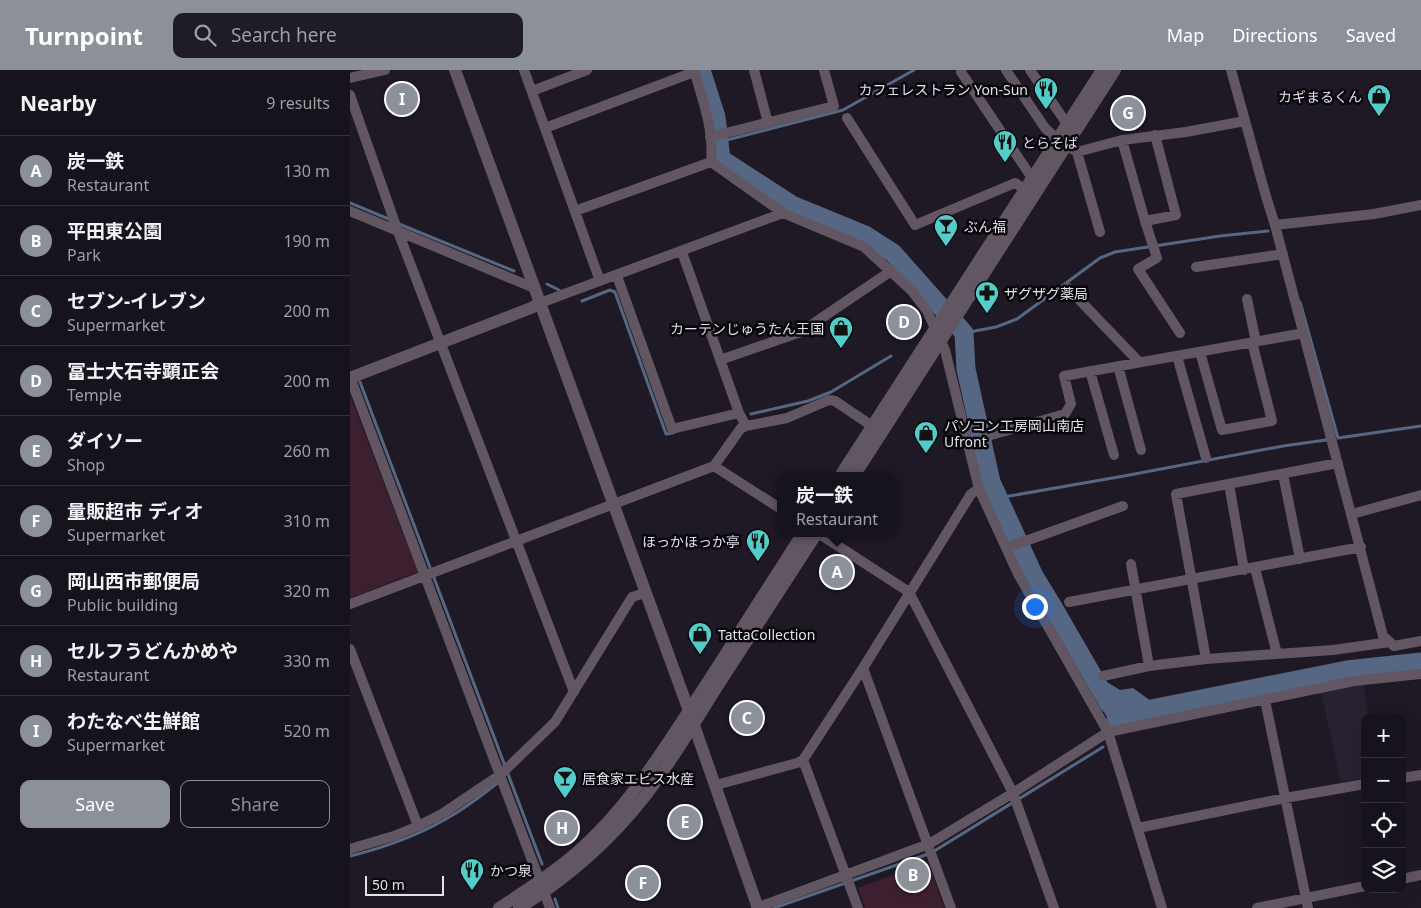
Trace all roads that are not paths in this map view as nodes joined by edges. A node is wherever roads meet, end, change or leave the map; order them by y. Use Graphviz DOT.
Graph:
graph roads {
  1 [pos="385,70"];
  2 [pos="455,70"];
  3 [pos="524,70"];
  4 [pos="587,70"];
  5 [pos="754,70"];
  6 [pos="824,70"];
  7 [pos="1006,70"];
  8 [pos="1030,70"];
  9 [pos="1102,70"];
  10 [pos="1115,70"];
  11 [pos="1231,70"];
  12 [pos="694,71"];
  13 [pos="961,72"];
  14 [pos="350,78"];
  15 [pos="532,91"];
  16 [pos="350,95"];
  17 [pos="847,118"];
  18 [pos="1244,121"];
  19 [pos="768,123"];
  20 [pos="1067,124"];
  21 [pos="546,128"];
  22 [pos="715,135"];
  23 [pos="1155,135"];
  24 [pos="1122,140"];
  25 [pos="1067,146"];
  26 [pos="711,162"];
  27 [pos="1032,178"];
  28 [pos="1029,192"];
  29 [pos="1421,205"];
  30 [pos="350,210"];
  31 [pos="575,212"];
  32 [pos="783,213"];
  33 [pos="1145,221"];
  34 [pos="395,224"];
  35 [pos="1275,226"];
  36 [pos="1100,232"];
  37 [pos="682,252"];
  38 [pos="1283,254"];
  39 [pos="1196,267"];
  40 [pos="891,271"];
  41 [pos="617,276"];
  42 [pos="600,281"];
  43 [pos="1067,287"];
  44 [pos="534,288"];
  45 [pos="1247,299"];
  46 [pos="540,304"];
  47 [pos="946,322"];
  48 [pos="935,328"];
  49 [pos="1180,333"];
  50 [pos="1304,333"];
  51 [pos="941,341"];
  52 [pos="1254,342"];
  53 [pos="440,343"];
  54 [pos="1200,352"];
  55 [pos="1177,356"];
  56 [pos="720,360"];
  57 [pos="1140,362"];
  58 [pos="1118,366"];
  59 [pos="1090,371"];
  60 [pos="350,377"];
  61 [pos="739,413"];
  62 [pos="746,426"];
  63 [pos="872,426"];
  64 [pos="991,435"];
  65 [pos="1141,450"];
  66 [pos="1114,454"];
  67 [pos="1206,458"];
  68 [pos="1338,463"];
  69 [pos="714,466"];
  70 [pos="843,472"];
  71 [pos="857,472"];
  72 [pos="1283,474"];
  73 [pos="1229,484"];
  74 [pos="978,489"];
  75 [pos="1421,495"];
  76 [pos="613,504"];
  77 [pos="777,506"];
  78 [pos="1123,506"];
  79 [pos="1352,514"];
  80 [pos="800,537"];
  81 [pos="814,537"];
  82 [pos="823,537"];
  83 [pos="516,540"];
  84 [pos="1009,547"];
  85 [pos="1361,547"];
  86 [pos="1300,559"];
  87 [pos="1131,564"];
  88 [pos="1256,568"];
  89 [pos="1244,570"];
  90 [pos="430,573"];
  91 [pos="1192,580"];
  92 [pos="1136,590"];
  93 [pos="645,592"];
  94 [pos="909,592"];
  95 [pos="1069,602"];
  96 [pos="350,604"];
  97 [pos="1421,641"];
  98 [pos="1390,642"];
  99 [pos="350,649"];
  100 [pos="1276,654"];
  101 [pos="1206,659"];
  102 [pos="1149,666"];
  103 [pos="863,668"];
  104 [pos="1421,674"];
  105 [pos="1103,676"];
  106 [pos="574,692"];
  107 [pos="1265,700"];
  108 [pos="689,712"];
  109 [pos="693,724"];
  110 [pos="1108,732"];
  111 [pos="803,760"];
  112 [pos="503,775"];
  113 [pos="1421,775"];
  114 [pos="1406,777"];
  115 [pos="716,785"];
  116 [pos="1361,785"];
  117 [pos="1015,797"];
  118 [pos="1286,798"];
  119 [pos="418,826"];
  120 [pos="1138,828"];
  121 [pos="350,849"];
  122 [pos="930,850"];
  123 [pos="1421,875"];
  124 [pos="1406,878"];
  125 [pos="847,880"];
  126 [pos="542,887"];
  127 [pos="1361,887"];
  128 [pos="1307,903"];
  129 [pos="499,908"];
  130 [pos="519,908"];
  131 [pos="550,908"];
  132 [pos="757,908"];
  133 [pos="858,908"];
  134 [pos="951,908"];
  135 [pos="1054,908"];
  136 [pos="1162,908"];
  137 [pos="1257,908"];
  1 -- 14 [label="street"];
  2 -- 44 [label="street"];
  3 -- 15 [label="street"];
  4 -- 15 [label="street"];
  5 -- 19 [label="street"];
  6 -- 19 [label="street"];
  7 -- 25 [label="street"];
  8 -- 20 [label="street"];
  9 -- 20 [label="street"];
  10 -- 25 [label="street"];
  11 -- 18 [label="street"];
  12 -- 21 [label="street"];
  12 -- 22 [label="street"];
  13 -- 27 [label="street"];
  15 -- 21 [label="street"];
  16 -- 34 [label="street"];
  17 -- 28 [label="street"];
  18 -- 23 [label="street"];
  18 -- 35 [label="street"];
  19 -- 22 [label="street"];
  20 -- 25 [label="street"];
  21 -- 31 [label="street"];
  22 -- 26 [label="street"];
  23 -- 24 [label="street"];
  23 -- 33 [label="street"];
  24 -- 25 [label="street"];
  24 -- 33 [label="street"];
  25 -- 27 [label="street"];
  25 -- 28 [label="street"];
  25 -- 36 [label="street"];
  26 -- 31 [label="street"];
  26 -- 32 [label="street"];
  27 -- 28 [label="street"];
  28 -- 47 [label="street"];
  29 -- 35 [label="street"];
  30 -- 34 [label="street"];
  31 -- 42 [label="street"];
  32 -- 37 [label="street"];
  32 -- 40 [label="street"];
  33 -- 49 [label="street"];
  34 -- 44 [label="street"];
  34 -- 53 [label="street"];
  35 -- 38 [label="street"];
  37 -- 41 [label="street"];
  37 -- 56 [label="street"];
  38 -- 39 [label="street"];
  38 -- 50 [label="street"];
  40 -- 48 [label="street"];
  40 -- 56 [label="street"];
  41 -- 42 [label="street"];
  41 -- 61 [label="street"];
  42 -- 46 [label="street"];
  43 -- 57 [label="street"];
  44 -- 46 [label="street"];
  45 -- 52 [label="street"];
  46 -- 53 [label="street"];
  46 -- 76 [label="street"];
  47 -- 48 [label="street"];
  47 -- 51 [label="street"];
  48 -- 51 [label="street"];
  48 -- 63 [label="street"];
  50 -- 52 [label="street"];
  50 -- 68 [label="street"];
  51 -- 71 [label="street"];
  51 -- 74 [label="street"];
  52 -- 54 [label="street"];
  52 -- 54 [label="street"];
  53 -- 60 [label="street"];
  53 -- 83 [label="street"];
  54 -- 55 [label="street"];
  55 -- 57 [label="street"];
  55 -- 67 [label="street"];
  56 -- 61 [label="street"];
  57 -- 58 [label="street"];
  58 -- 59 [label="street"];
  58 -- 65 [label="street"];
  59 -- 64 [label="street"];
  59 -- 66 [label="street"];
  60 -- 90 [label="street"];
  61 -- 62 [label="street"];
  62 -- 63 [label="street"];
  62 -- 69 [label="street"];
  63 -- 70 [label="street"];
  68 -- 72 [label="street"];
  68 -- 79 [label="street"];
  69 -- 76 [label="street"];
  69 -- 77 [label="street"];
  72 -- 73 [label="street"];
  72 -- 86 [label="street"];
  73 -- 89 [label="street"];
  73 -- 91 [label="street"];
  74 -- 84 [label="street"];
  74 -- 94 [label="street"];
  75 -- 79 [label="street"];
  76 -- 83 [label="street"];
  76 -- 93 [label="street"];
  78 -- 84 [label="street"];
  79 -- 85 [label="street"];
  80 -- 108 [label="street"];
  81 -- 109 [label="street"];
  82 -- 94 [label="street"];
  83 -- 90 [label="street"];
  83 -- 106 [label="street"];
  84 -- 110 [label="street"];
  85 -- 86 [label="street"];
  85 -- 98 [label="street"];
  86 -- 88 [label="street"];
  87 -- 92 [label="street"];
  88 -- 89 [label="street"];
  88 -- 100 [label="street"];
  89 -- 91 [label="street"];
  90 -- 96 [label="street"];
  90 -- 112 [label="street"];
  91 -- 92 [label="street"];
  91 -- 101 [label="street"];
  92 -- 95 [label="street"];
  92 -- 102 [label="street"];
  93 -- 106 [label="street"];
  93 -- 108 [label="street"];
  94 -- 103 [label="street"];
  94 -- 117 [label="street"];
  97 -- 98 [label="street"];
  98 -- 100 [label="street"];
  99 -- 119 [label="street"];
  100 -- 101 [label="street"];
  101 -- 102 [label="street"];
  102 -- 105 [label="street"];
  103 -- 111 [label="street"];
  103 -- 122 [label="street"];
  104 -- 107 [label="street"];
  106 -- 112 [label="street"];
  107 -- 110 [label="street"];
  107 -- 118 [label="street"];
  108 -- 109 [label="street"];
  108 -- 126 [label="street"];
  109 -- 115 [label="street"];
  109 -- 126 [label="street"];
  110 -- 117 [label="street"];
  110 -- 120 [label="street"];
  111 -- 115 [label="street"];
  111 -- 125 [label="street"];
  112 -- 119 [label="street"];
  112 -- 126 [label="street"];
  113 -- 114 [label="street"];
  115 -- 132 [label="street"];
  116 -- 118 [label="street"];
  117 -- 122 [label="street"];
  117 -- 135 [label="street"];
  118 -- 120 [label="street"];
  118 -- 128 [label="street"];
  119 -- 121 [label="street"];
  120 -- 136 [label="street"];
  122 -- 125 [label="street"];
  122 -- 134 [label="street"];
  123 -- 124 [label="street"];
  125 -- 132 [label="street"];
  125 -- 133 [label="street"];
  126 -- 129 [label="street"];
  126 -- 130 [label="street"];
  126 -- 131 [label="street"];
  127 -- 128 [label="street"];
  128 -- 137 [label="street"];
}
